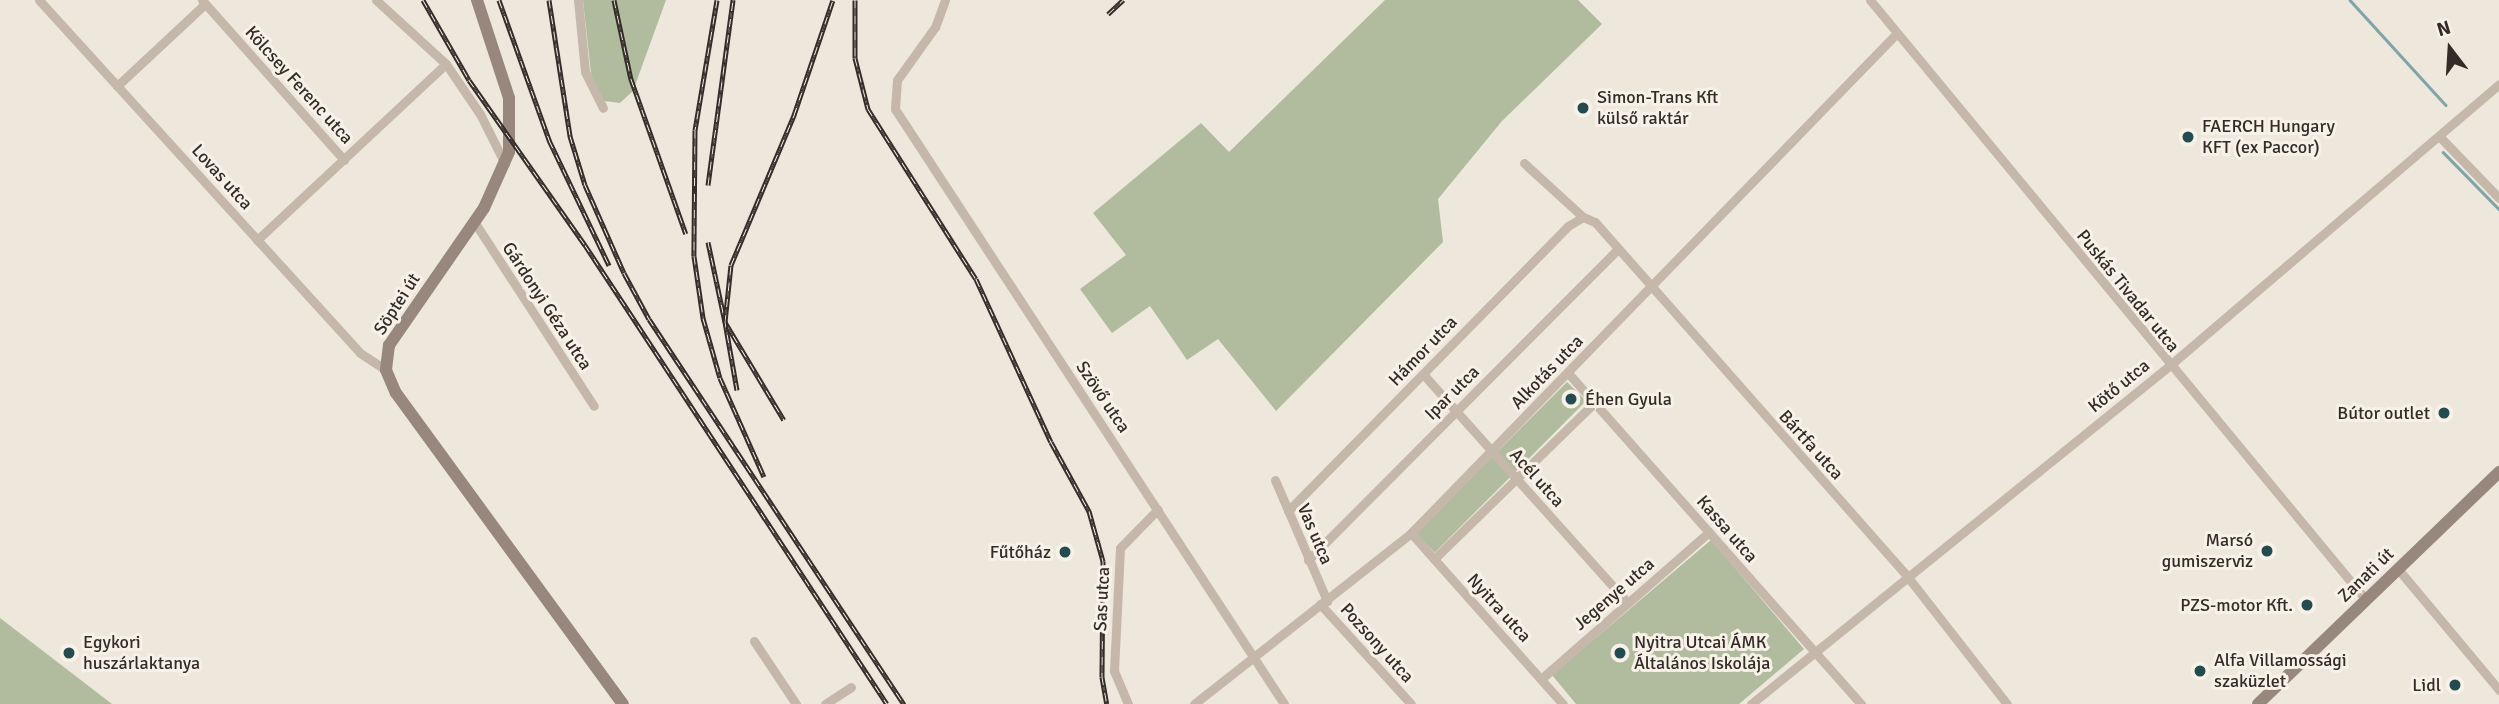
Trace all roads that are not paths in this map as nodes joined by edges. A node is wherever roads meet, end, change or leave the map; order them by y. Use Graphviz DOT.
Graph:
graph roads {
  1 [pos="39,0"];
  2 [pos="376,0"];
  3 [pos="477,0"];
  4 [pos="579,0"];
  5 [pos="945,0"];
  6 [pos="1870,0"];
  7 [pos="204,2"];
  8 [pos="1897,33"];
  9 [pos="446,64"];
  10 [pos="2499,84"];
  11 [pos="117,86"];
  12 [pos="603,108"];
  13 [pos="2440,136"];
  14 [pos="344,160"];
  15 [pos="1524,163"];
  16 [pos="505,165"];
  17 [pos="2499,198"];
  18 [pos="1583,217"];
  19 [pos="475,223"];
  20 [pos="257,240"];
  21 [pos="1618,249"];
  22 [pos="1649,287"];
  23 [pos="2169,366"];
  24 [pos="386,370"];
  25 [pos="1423,374"];
  26 [pos="1569,374"];
  27 [pos="1596,401"];
  28 [pos="594,406"];
  29 [pos="1457,411"];
  30 [pos="1492,450"];
  31 [pos="2499,472"];
  32 [pos="1516,477"];
  33 [pos="1275,480"];
  34 [pos="1158,509"];
  35 [pos="1288,511"];
  36 [pos="1709,532"];
  37 [pos="1411,533"];
  38 [pos="1434,559"];
  39 [pos="1308,560"];
  40 [pos="2398,569"];
  41 [pos="1907,576"];
  42 [pos="2366,600"];
  43 [pos="1323,603"];
  44 [pos="1628,603"];
  45 [pos="754,641"];
  46 [pos="1815,652"];
  47 [pos="1253,656"];
  48 [pos="1541,679"];
  49 [pos="851,687"];
  50 [pos="2499,690"];
  51 [pos="623,704"];
  52 [pos="796,704"];
  53 [pos="825,704"];
  54 [pos="1128,704"];
  55 [pos="1194,704"];
  56 [pos="1284,704"];
  57 [pos="1411,704"];
  58 [pos="1563,704"];
  59 [pos="1751,704"];
  60 [pos="1861,704"];
  61 [pos="2007,704"];
  62 [pos="2258,704"];
  1 -- 11 [label="street, Lovas utca"];
  2 -- 9 [label="street"];
  3 -- 16 [label="street, Söptei út"];
  4 -- 12 [label="street"];
  5 -- 34 [label="street, Szövő utca"];
  6 -- 8 [label="street, Puskás Tivadar utca"];
  7 -- 11 [label="street"];
  7 -- 14 [label="street, Kölcsey Ferenc utca"];
  8 -- 22 [label="street, Alkotás utca"];
  8 -- 23 [label="street, Puskás Tivadar utca"];
  9 -- 14 [label="street"];
  9 -- 16 [label="street"];
  10 -- 13 [label="street, Kötő utca"];
  11 -- 20 [label="street, Lovas utca"];
  13 -- 17 [label="street"];
  13 -- 23 [label="street, Kötő utca"];
  14 -- 20 [label="street"];
  15 -- 18 [label="street, Bártfa utca"];
  16 -- 19 [label="street, Söptei út"];
  18 -- 21 [label="street, Bártfa utca"];
  18 -- 25 [label="street, Hámor utca"];
  19 -- 24 [label="street, Söptei út"];
  19 -- 28 [label="street, Gárdonyi Géza utca"];
  20 -- 24 [label="street, Lovas utca"];
  21 -- 22 [label="street, Bártfa utca"];
  21 -- 29 [label="street, Ipar utca"];
  22 -- 26 [label="street, Alkotás utca"];
  22 -- 41 [label="street, Bártfa utca"];
  23 -- 41 [label="street, Kötő utca"];
  23 -- 42 [label="street, Puskás Tivadar utca"];
  24 -- 51 [label="street"];
  25 -- 29 [label="street, Acél utca"];
  25 -- 35 [label="street, Hámor utca"];
  26 -- 27 [label="street, Kassa utca"];
  26 -- 30 [label="street, Alkotás utca"];
  27 -- 32 [label="street"];
  27 -- 36 [label="street, Kassa utca"];
  29 -- 30 [label="street, Acél utca"];
  29 -- 39 [label="street, Ipar utca"];
  30 -- 32 [label="street, Acél utca"];
  30 -- 37 [label="street, Alkotás utca"];
  31 -- 40 [label="street, Zanati út"];
  32 -- 38 [label="street"];
  32 -- 44 [label="street, Acél utca"];
  33 -- 35 [label="street, Vas utca"];
  34 -- 47 [label="street, Szövő utca"];
  34 -- 54 [label="street, Sas utca"];
  35 -- 39 [label="street, Vas utca"];
  36 -- 44 [label="street, Jegenye utca"];
  36 -- 46 [label="street, Kassa utca"];
  37 -- 38 [label="street, Nyitra utca"];
  37 -- 43 [label="street, Alkotás utca"];
  38 -- 48 [label="street, Nyitra utca"];
  39 -- 43 [label="street, Vas utca"];
  40 -- 42 [label="street, Zanati út"];
  40 -- 50 [label="street"];
  41 -- 46 [label="street, Kötő utca"];
  41 -- 61 [label="street, Bártfa utca"];
  42 -- 62 [label="street, Zanati út"];
  43 -- 47 [label="street, Alkotás utca"];
  43 -- 57 [label="street, Pozsony utca"];
  44 -- 48 [label="street, Jegenye utca"];
  45 -- 52 [label="street"];
  46 -- 59 [label="street, Kötő utca"];
  46 -- 60 [label="street, Kassa utca"];
  47 -- 55 [label="street, Alkotás utca"];
  47 -- 56 [label="street, Szövő utca"];
  48 -- 58 [label="street, Nyitra utca"];
  49 -- 53 [label="street"];
}
